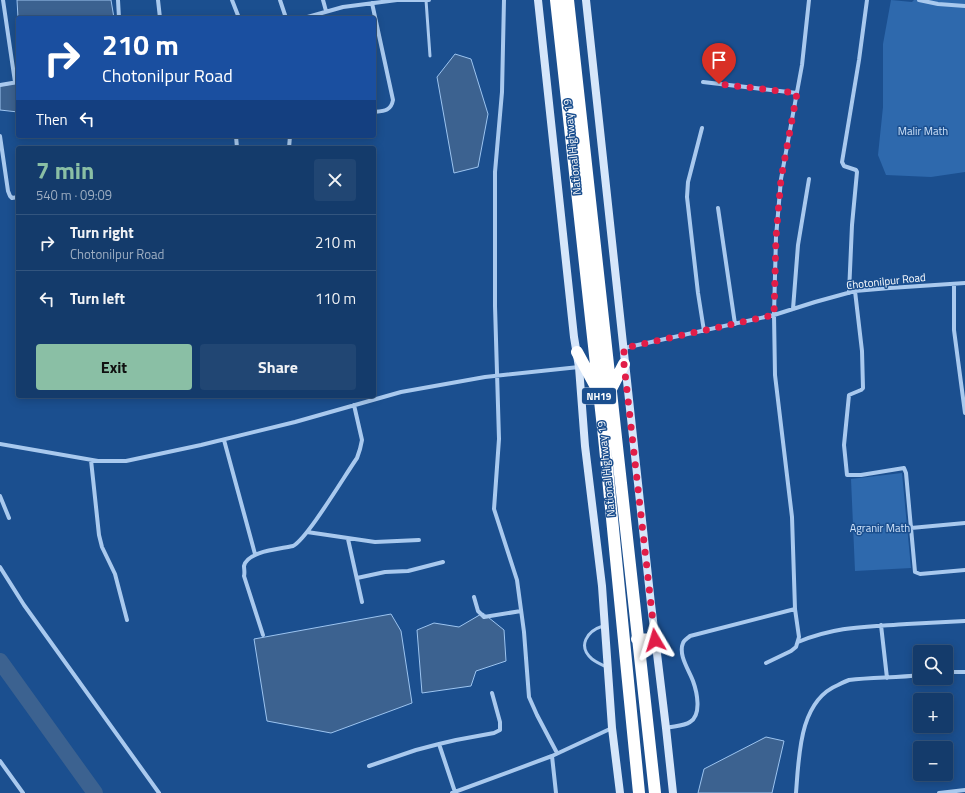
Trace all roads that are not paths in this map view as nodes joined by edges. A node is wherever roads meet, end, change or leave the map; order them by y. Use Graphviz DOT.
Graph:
graph roads {
  1 [pos="3,0"];
  2 [pos="118,0"];
  3 [pos="158,0"];
  4 [pos="232,0"];
  5 [pos="280,0"];
  6 [pos="323,0"];
  7 [pos="414,0"];
  8 [pos="428,0"];
  9 [pos="504,0"];
  10 [pos="538,0"];
  11 [pos="556,0"];
  12 [pos="568,0"];
  13 [pos="586,0"];
  14 [pos="809,0"];
  15 [pos="867,0"];
  16 [pos="919,0"];
  17 [pos="372,3"];
  18 [pos="965,6"];
  19 [pos="326,12"];
  20 [pos="119,16"];
  21 [pos="160,16"];
  22 [pos="238,16"];
  23 [pos="285,16"];
  24 [pos="311,16"];
  25 [pos="375,16"];
  26 [pos="376,21"];
  27 [pos="430,56"];
  28 [pos="16,82"];
  29 [pos="703,82"];
  30 [pos="0,85"];
  31 [pos="797,93"];
  32 [pos="376,112"];
  33 [pos="702,128"];
  34 [pos="0,136"];
  35 [pos="809,179"];
  36 [pos="16,197"];
  37 [pos="718,208"];
  38 [pos="965,283"];
  39 [pos="954,284"];
  40 [pos="855,291"];
  41 [pos="849,293"];
  42 [pos="793,309"];
  43 [pos="774,315"];
  44 [pos="736,324"];
  45 [pos="704,331"];
  46 [pos="624,348"];
  47 [pos="577,352"];
  48 [pos="624,364"];
  49 [pos="579,367"];
  50 [pos="497,376"];
  51 [pos="611,389"];
  52 [pos="599,391"];
  53 [pos="354,405"];
  54 [pos="965,413"];
  55 [pos="224,440"];
  56 [pos="0,444"];
  57 [pos="90,460"];
  58 [pos="0,496"];
  59 [pos="9,518"];
  60 [pos="965,523"];
  61 [pos="911,528"];
  62 [pos="307,532"];
  63 [pos="348,539"];
  64 [pos="419,540"];
  65 [pos="255,554"];
  66 [pos="443,562"];
  67 [pos="0,567"];
  68 [pos="965,570"];
  69 [pos="357,578"];
  70 [pos="474,597"];
  71 [pos="362,602"];
  72 [pos="795,609"];
  73 [pos="521,611"];
  74 [pos="127,620"];
  75 [pos="965,621"];
  76 [pos="881,625"];
  77 [pos="605,626"];
  78 [pos="263,635"];
  79 [pos="638,639"];
  80 [pos="655,640"];
  81 [pos="798,642"];
  82 [pos="766,663"];
  83 [pos="607,667"];
  84 [pos="953,672"];
  85 [pos="965,672"];
  86 [pos="913,676"];
  87 [pos="887,678"];
  88 [pos="492,693"];
  89 [pos="612,728"];
  90 [pos="666,728"];
  91 [pos="439,744"];
  92 [pos="556,753"];
  93 [pos="552,756"];
  94 [pos="0,762"];
  95 [pos="369,766"];
  96 [pos="965,790"];
  97 [pos="453,792"];
  98 [pos="23,793"];
  99 [pos="159,793"];
  100 [pos="556,793"];
  101 [pos="620,793"];
  102 [pos="639,793"];
  103 [pos="655,793"];
  104 [pos="673,793"];
  105 [pos="796,793"];
  106 [pos="939,793"];
  1 -- 28 [label="street"];
  2 -- 20 [label="street"];
  3 -- 21 [label="street"];
  4 -- 22 [label="street"];
  5 -- 23 [label="street"];
  6 -- 19 [label="street"];
  7 -- 8 [label="street"];
  7 -- 17 [label="street"];
  8 -- 27 [label="lane"];
  9 -- 50 [label="street"];
  10 -- 47 [label="main road"];
  11 -- 52 [label="highway, NH19"];
  12 -- 51 [label="highway, National Highway 19 / NH19"];
  13 -- 46 [label="main road"];
  14 -- 31 [label="street"];
  15 -- 41 [label="street"];
  16 -- 18 [label="street"];
  17 -- 19 [label="street"];
  17 -- 25 [label="street"];
  19 -- 24 [label="street"];
  26 -- 32 [label="street"];
  28 -- 30 [label="street"];
  29 -- 31 [label="street"];
  31 -- 43 [label="street"];
  33 -- 45 [label="street"];
  34 -- 36 [label="street"];
  35 -- 42 [label="street"];
  37 -- 44 [label="street"];
  38 -- 39 [label="street, Chotonilpur Road"];
  39 -- 40 [label="street, Chotonilpur Road"];
  39 -- 54 [label="street"];
  40 -- 41 [label="street, Chotonilpur Road"];
  40 -- 61 [label="street"];
  41 -- 42 [label="street, Chotonilpur Road"];
  42 -- 43 [label="street, Chotonilpur Road"];
  43 -- 44 [label="street, Chotonilpur Road"];
  43 -- 72 [label="street"];
  44 -- 45 [label="street, Chotonilpur Road"];
  45 -- 46 [label="street, Chotonilpur Road"];
  46 -- 48 [label="main road"];
  47 -- 49 [label="main road"];
  47 -- 52 [label="highway"];
  48 -- 51 [label="highway"];
  48 -- 80 [label="main road"];
  49 -- 50 [label="street"];
  49 -- 77 [label="main road"];
  50 -- 53 [label="street"];
  50 -- 73 [label="street"];
  51 -- 79 [label="highway, National Highway 19 / NH19"];
  52 -- 102 [label="highway, NH19"];
  53 -- 55 [label="street"];
  53 -- 62 [label="street"];
  55 -- 57 [label="street"];
  55 -- 65 [label="street"];
  56 -- 57 [label="street"];
  57 -- 74 [label="street"];
  58 -- 59 [label="street"];
  60 -- 61 [label="street"];
  61 -- 68 [label="street"];
  62 -- 63 [label="street"];
  62 -- 65 [label="street"];
  63 -- 64 [label="street"];
  63 -- 69 [label="street"];
  65 -- 78 [label="street"];
  66 -- 69 [label="street"];
  67 -- 99 [label="street"];
  69 -- 71 [label="street"];
  70 -- 73 [label="street"];
  72 -- 81 [label="street"];
  72 -- 90 [label="street"];
  73 -- 92 [label="street"];
  75 -- 76 [label="street"];
  76 -- 81 [label="street"];
  76 -- 87 [label="street"];
  77 -- 83 [label="main road"];
  77 -- 83 [label="lane"];
  79 -- 80 [label="highway"];
  79 -- 103 [label="highway, National Highway 19 / NH19"];
  80 -- 90 [label="main road"];
  81 -- 82 [label="street"];
  83 -- 89 [label="main road"];
  84 -- 85 [label="street"];
  86 -- 87 [label="street"];
  87 -- 105 [label="street"];
  88 -- 91 [label="street"];
  89 -- 92 [label="street"];
  89 -- 101 [label="main road"];
  90 -- 104 [label="main road"];
  91 -- 95 [label="street"];
  91 -- 97 [label="street"];
  92 -- 93 [label="street"];
  93 -- 97 [label="street"];
  93 -- 100 [label="street"];
  94 -- 98 [label="street"];
  96 -- 106 [label="street"];
}
